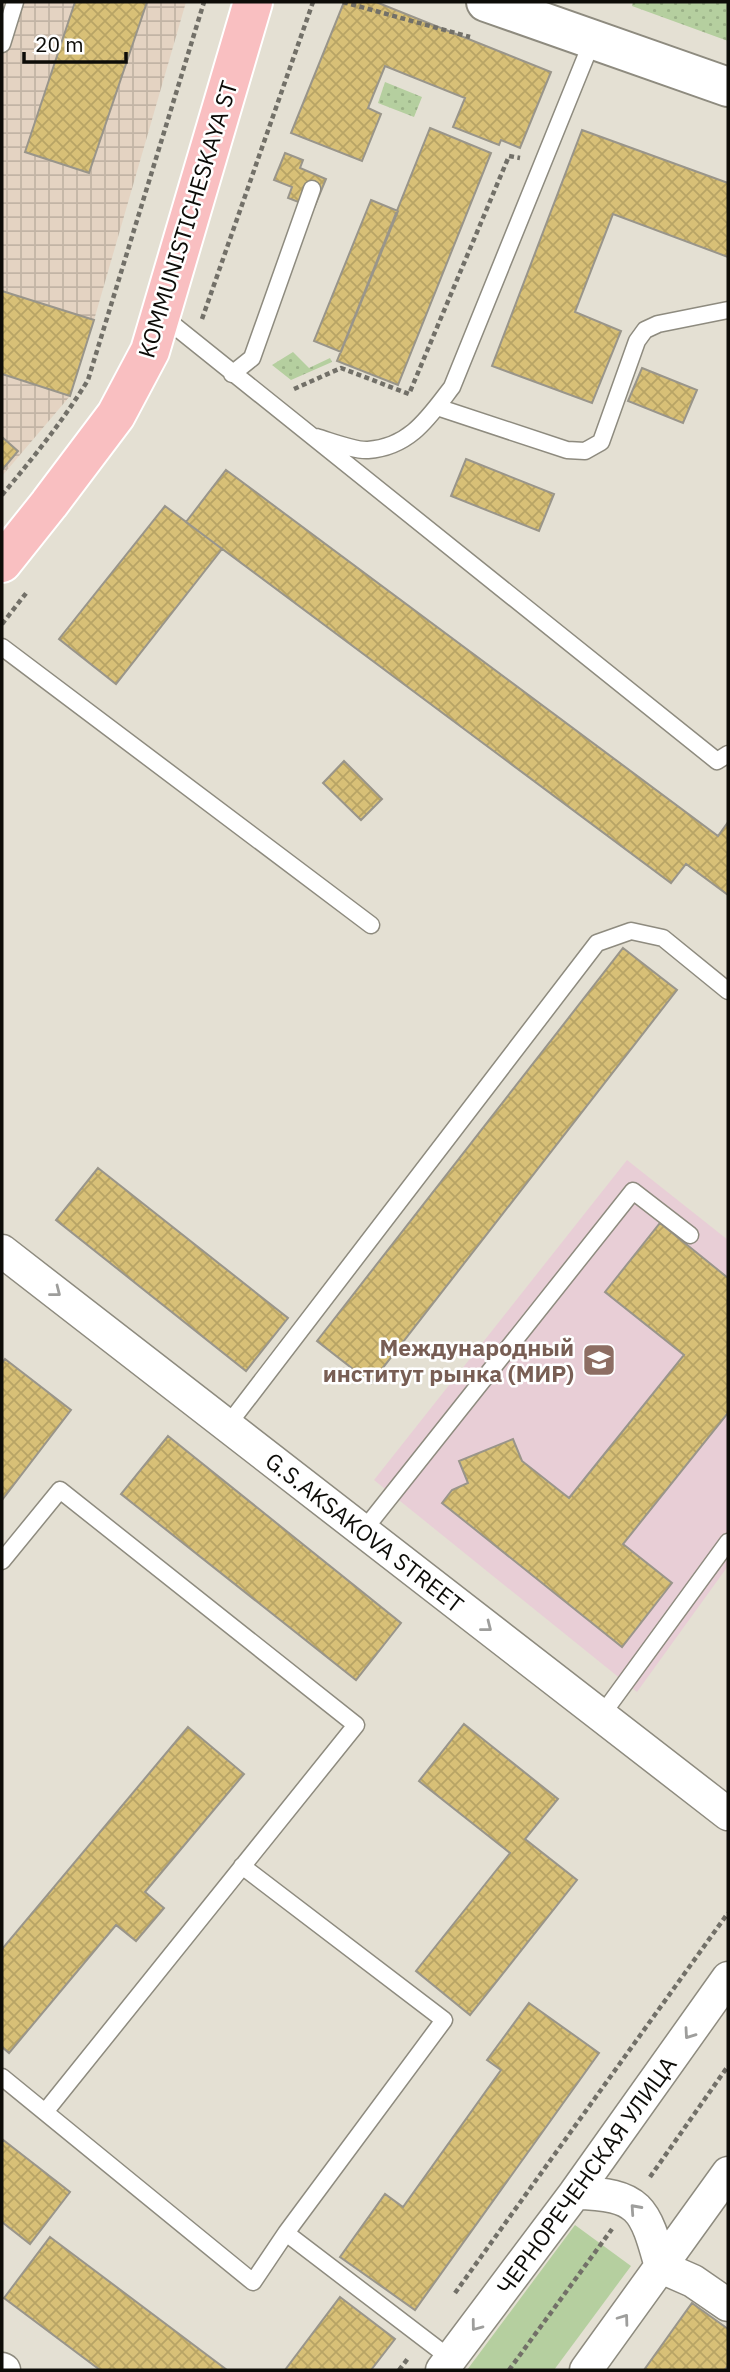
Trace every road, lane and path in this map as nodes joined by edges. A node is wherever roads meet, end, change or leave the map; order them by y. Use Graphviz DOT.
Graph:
graph roads {
  1 [pos="15,2"];
  2 [pos="204,2"];
  3 [pos="253,2"];
  4 [pos="486,2"];
  5 [pos="593,38"];
  6 [pos="2,44"];
  7 [pos="728,87"];
  8 [pos="528,159"];
  9 [pos="312,189"];
  10 [pos="728,310"];
  11 [pos="161,316"];
  12 [pos="341,368"];
  13 [pos="232,374"];
  14 [pos="437,407"];
  15 [pos="310,436"];
  16 [pos="2,495"];
  17 [pos="2,563"];
  18 [pos="2,646"];
  19 [pos="728,754"];
  20 [pos="371,925"];
  21 [pos="728,992"];
  22 [pos="690,1235"];
  23 [pos="2,1251"];
  24 [pos="227,1426"];
  25 [pos="363,1531"];
  26 [pos="728,1542"];
  27 [pos="2,1561"];
  28 [pos="601,1716"];
  29 [pos="728,1814"];
  30 [pos="242,1866"];
  31 [pos="728,1913"];
  32 [pos="728,1978"];
  33 [pos="728,2066"];
  34 [pos="2,2077"];
  35 [pos="45,2112"];
  36 [pos="728,2173"];
  37 [pos="575,2193"];
  38 [pos="632,2202"];
  39 [pos="286,2233"];
  40 [pos="661,2267"];
  41 [pos="728,2305"];
  42 [pos="423,2337"];
  43 [pos="447,2365"];
  44 [pos="399,2370"];
  45 [pos="509,2370"];
  46 [pos="586,2370"];
  1 -- 6 [label="lane"];
  2 -- 16 [label="path"];
  3 -- 11 [label="main road, KOMMUNISTICHESKAYA ST"];
  4 -- 5 [label="street"];
  5 -- 7 [label="street"];
  5 -- 14 [label="lane"];
  8 -- 12 [label="path"];
  9 -- 13 [label="lane"];
  10 -- 14 [label="lane"];
  11 -- 13 [label="lane"];
  11 -- 17 [label="main road, KOMMUNISTICHESKAYA ST"];
  13 -- 15 [label="lane"];
  14 -- 15 [label="lane"];
  15 -- 19 [label="lane"];
  18 -- 20 [label="lane"];
  21 -- 24 [label="lane"];
  22 -- 25 [label="lane"];
  23 -- 24 [label="street, G.S.AKSAKOVA STREET, one-way"];
  24 -- 25 [label="street, G.S.AKSAKOVA STREET"];
  25 -- 28 [label="street, G.S.AKSAKOVA STREET, one-way"];
  26 -- 28 [label="lane"];
  27 -- 30 [label="lane"];
  28 -- 29 [label="street, G.S.AKSAKOVA STREET"];
  30 -- 35 [label="lane"];
  30 -- 39 [label="lane"];
  31 -- 42 [label="path"];
  32 -- 37 [label="street, ЧЕРНОРЕЧЕНСКАЯ УЛИЦА, one-way"];
  33 -- 38 [label="path"];
  34 -- 35 [label="lane"];
  35 -- 39 [label="lane"];
  36 -- 40 [label="street"];
  37 -- 38 [label="street"];
  37 -- 43 [label="street, ЧЕРНОРЕЧЕНСКАЯ УЛИЦА, one-way"];
  40 -- 38 [label="street, one-way"];
  38 -- 45 [label="path"];
  39 -- 42 [label="lane"];
  40 -- 41 [label="street"];
  46 -- 40 [label="street, one-way"];
  42 -- 43 [label="lane"];
  42 -- 44 [label="path"];
}
